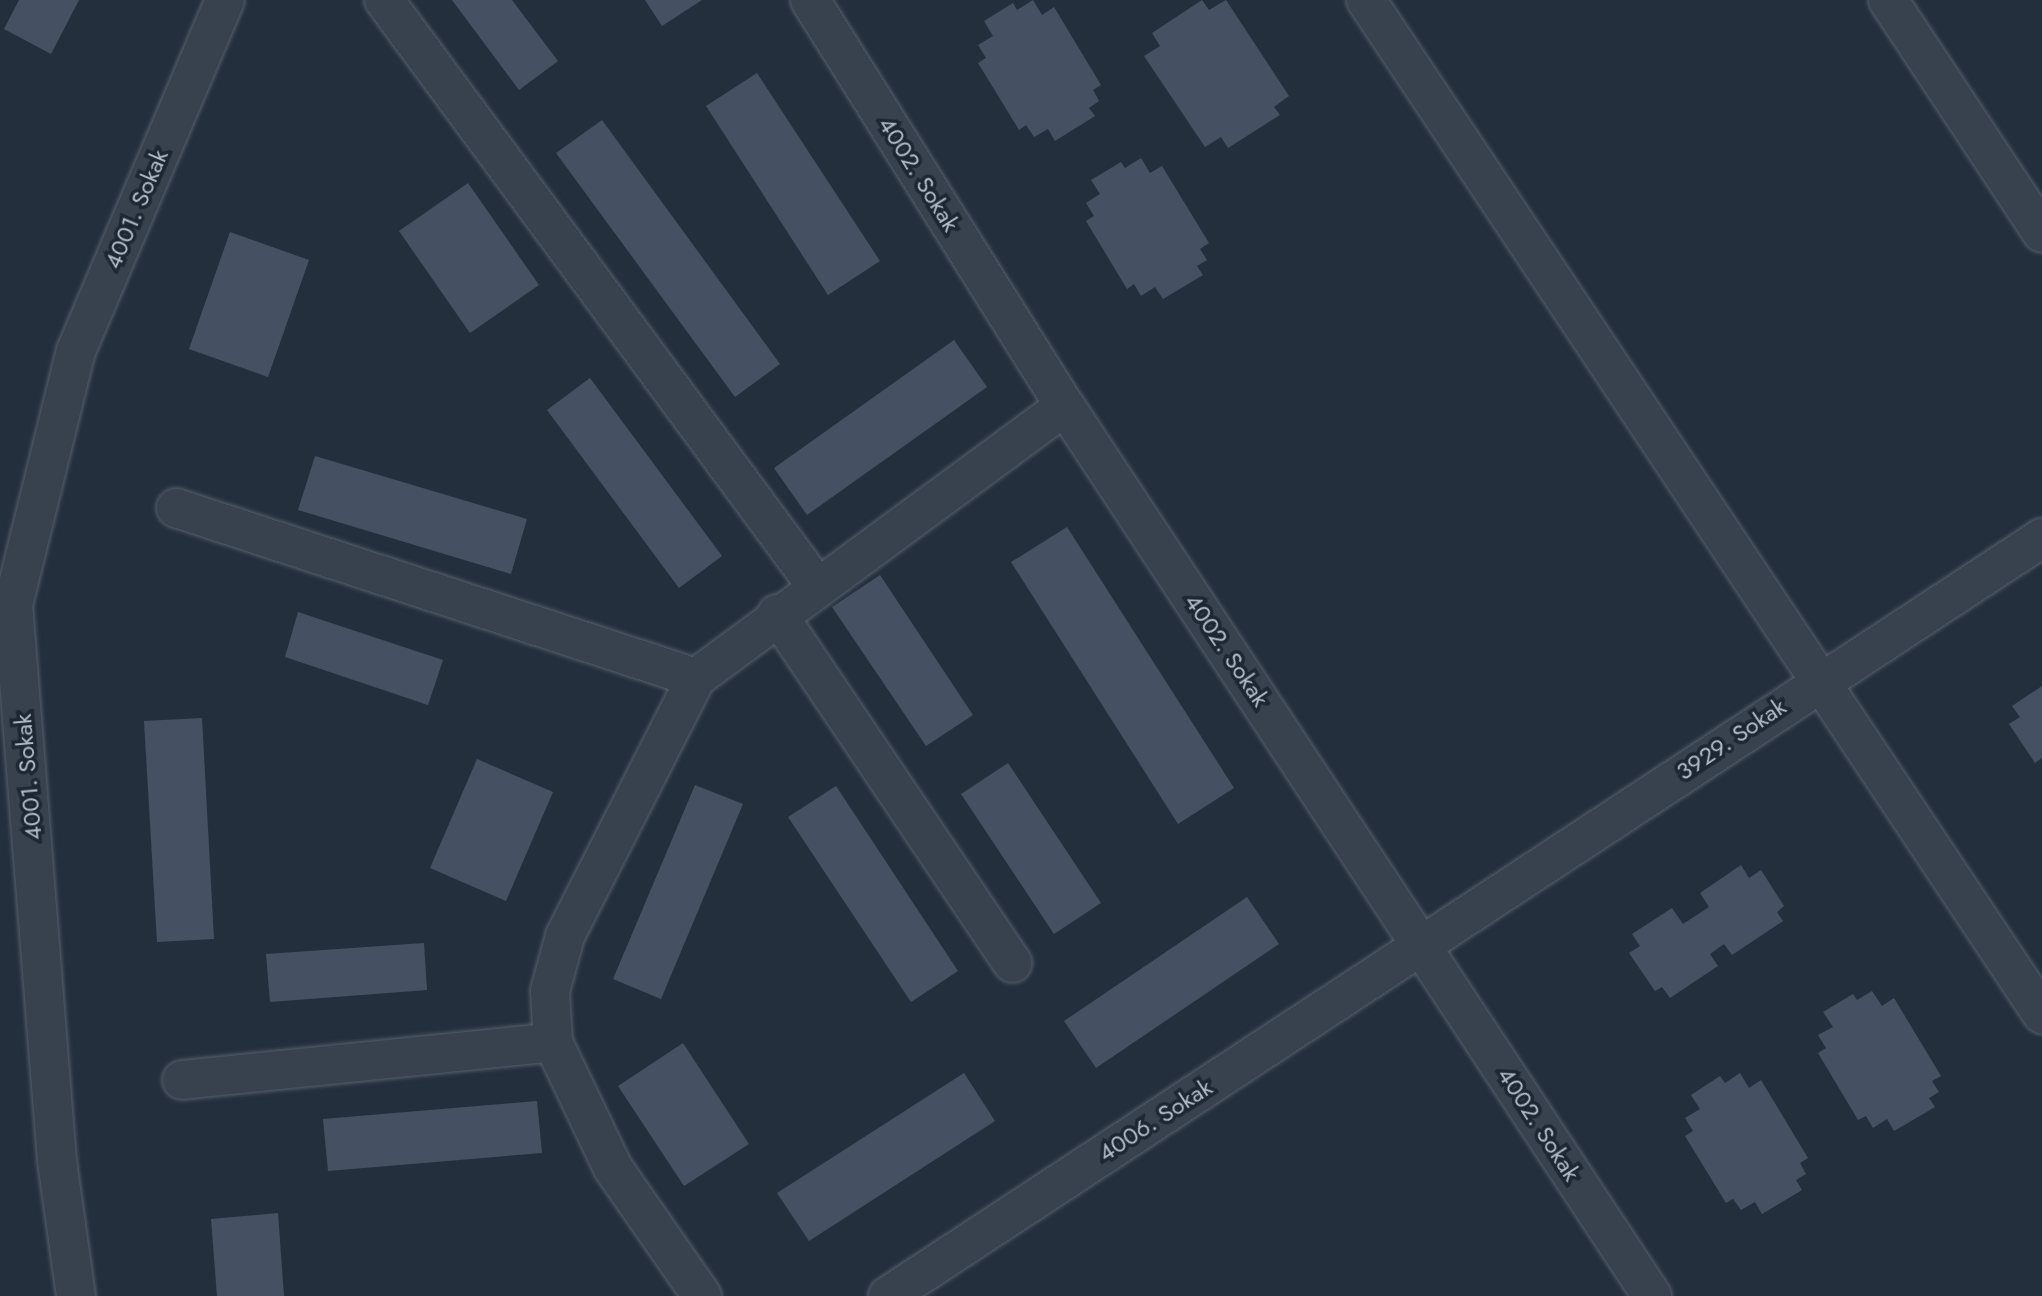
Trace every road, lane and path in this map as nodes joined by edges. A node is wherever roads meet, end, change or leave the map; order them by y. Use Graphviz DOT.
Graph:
graph roads {
  1 [pos="225,0"];
  2 [pos="384,0"];
  3 [pos="810,0"];
  4 [pos="1366,0"];
  5 [pos="1888,0"];
  6 [pos="2042,233"];
  7 [pos="1065,406"];
  8 [pos="176,508"];
  9 [pos="2042,538"];
  10 [pos="816,585"];
  11 [pos="7,606"];
  12 [pos="777,614"];
  13 [pos="696,677"];
  14 [pos="1819,681"];
  15 [pos="1422,944"];
  16 [pos="1012,963"];
  17 [pos="2042,1014"];
  18 [pos="553,1042"];
  19 [pos="182,1080"];
  20 [pos="76,1296"];
  21 [pos="702,1296"];
  22 [pos="888,1296"];
  23 [pos="1652,1296"];
  1 -- 11 [label="street, 4001. Sokak"];
  2 -- 10 [label="street"];
  3 -- 7 [label="street, 4002. Sokak"];
  4 -- 14 [label="street"];
  5 -- 6 [label="street"];
  7 -- 10 [label="street"];
  7 -- 15 [label="street, 4002. Sokak"];
  8 -- 13 [label="street"];
  9 -- 14 [label="street, 3929. Sokak"];
  10 -- 12 [label="street"];
  11 -- 20 [label="street, 4001. Sokak"];
  12 -- 13 [label="street"];
  12 -- 16 [label="street"];
  13 -- 18 [label="street"];
  14 -- 15 [label="street, 3929. Sokak"];
  14 -- 17 [label="street"];
  15 -- 22 [label="street, 4006. Sokak"];
  15 -- 23 [label="street, 4002. Sokak"];
  18 -- 19 [label="street"];
  18 -- 21 [label="street"];
}
